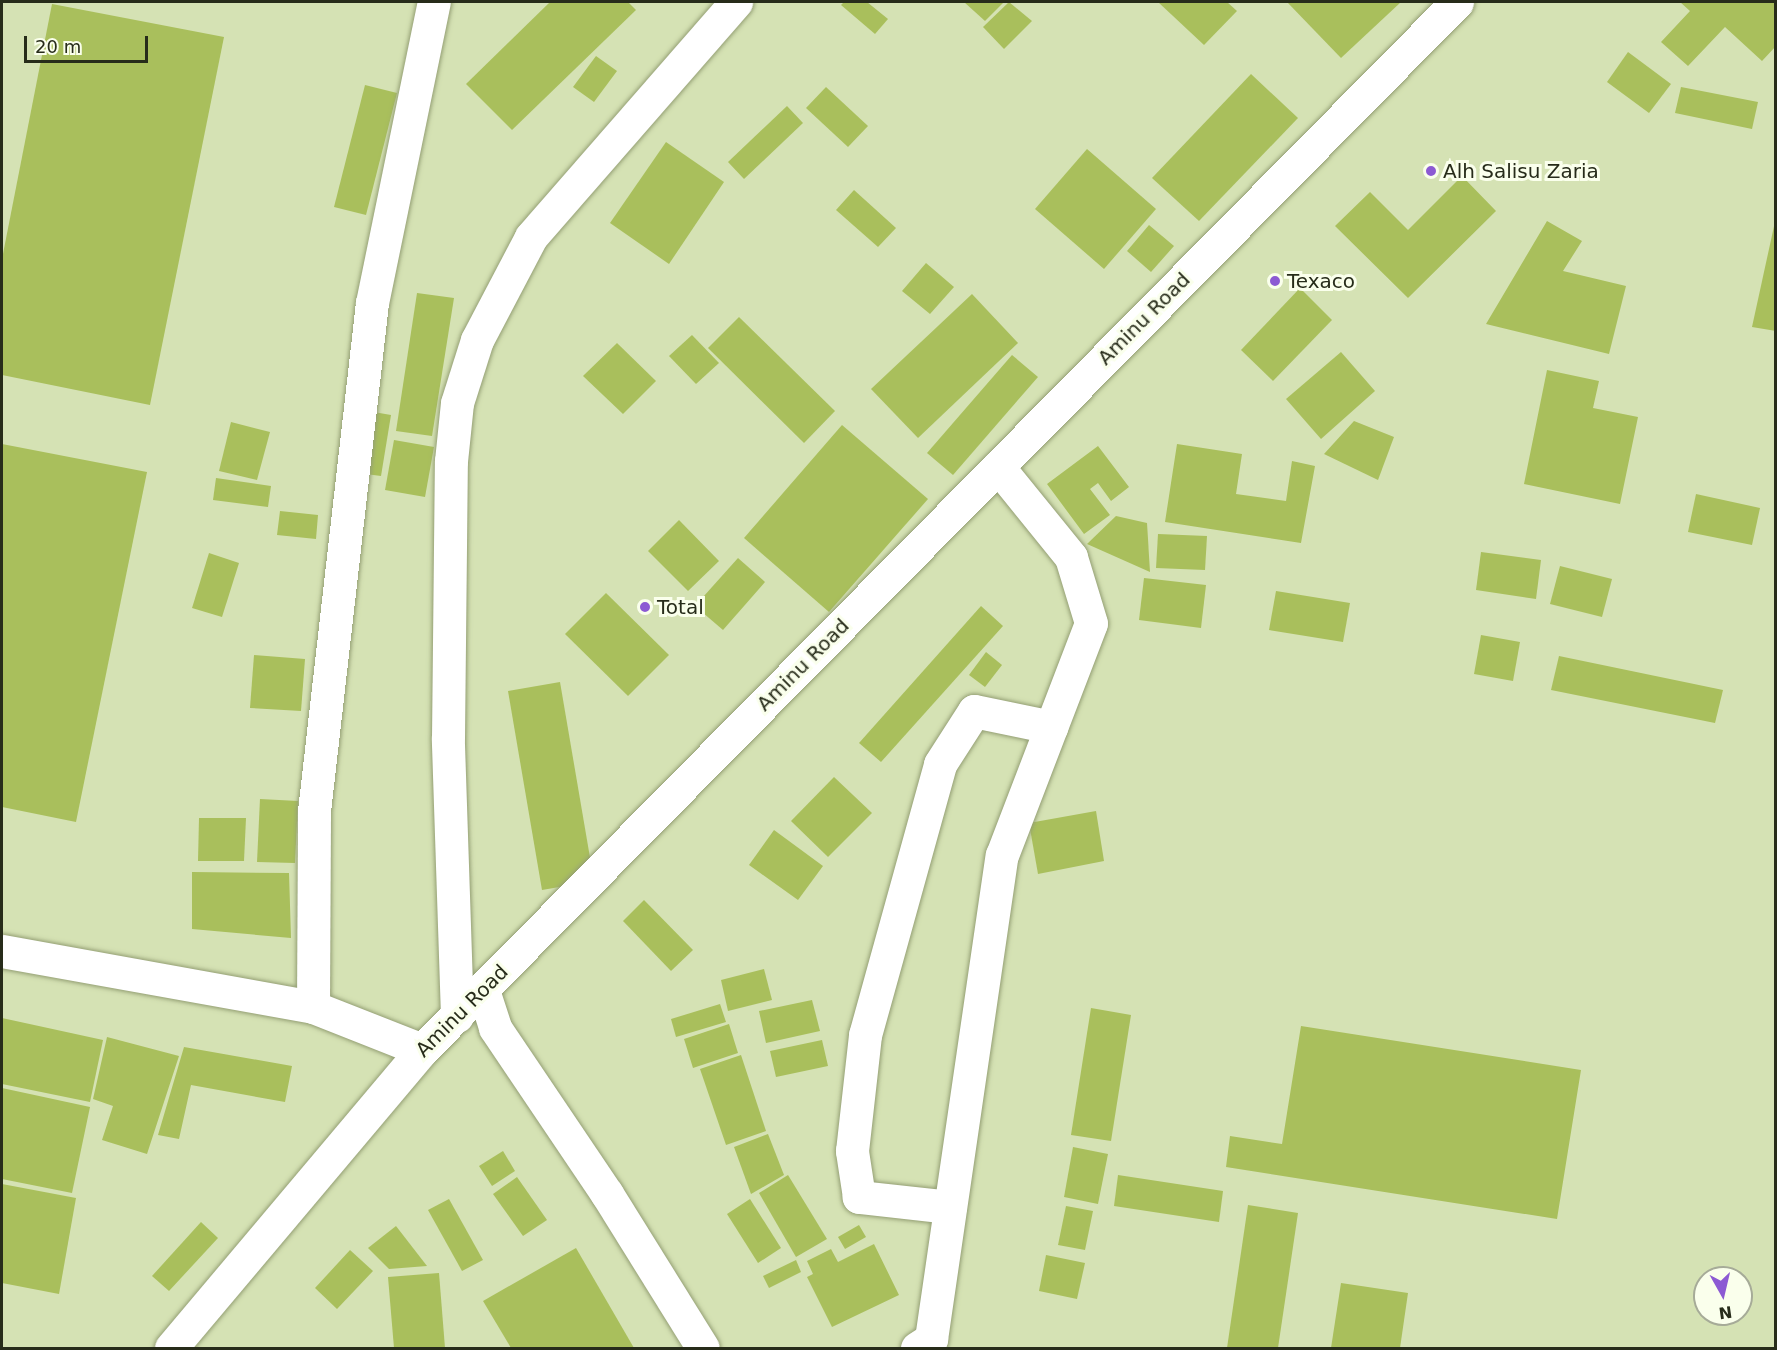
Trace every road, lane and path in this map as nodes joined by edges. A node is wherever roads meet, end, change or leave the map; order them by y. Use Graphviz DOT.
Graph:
graph roads {
  1 [pos="434,2"];
  2 [pos="736,2"];
  3 [pos="1457,2"];
  4 [pos="998,467"];
  5 [pos="1051,727"];
  6 [pos="2,951"];
  7 [pos="483,990"];
  8 [pos="313,1007"];
  9 [pos="457,1016"];
  10 [pos="422,1050"];
  11 [pos="950,1207"];
  12 [pos="171,1348"];
  13 [pos="703,1348"];
  14 [pos="917,1348"];
  1 -- 8 [label="street"];
  2 -- 9 [label="street"];
  3 -- 4 [label="street, Aminu Road"];
  4 -- 5 [label="street"];
  4 -- 7 [label="street, Aminu Road"];
  5 -- 11 [label="street"];
  5 -- 11 [label="street"];
  6 -- 8 [label="street"];
  7 -- 9 [label="street, Aminu Road"];
  7 -- 13 [label="street"];
  8 -- 10 [label="street"];
  9 -- 10 [label="street, Aminu Road"];
  10 -- 12 [label="street, Aminu Road"];
  11 -- 14 [label="street"];
}
